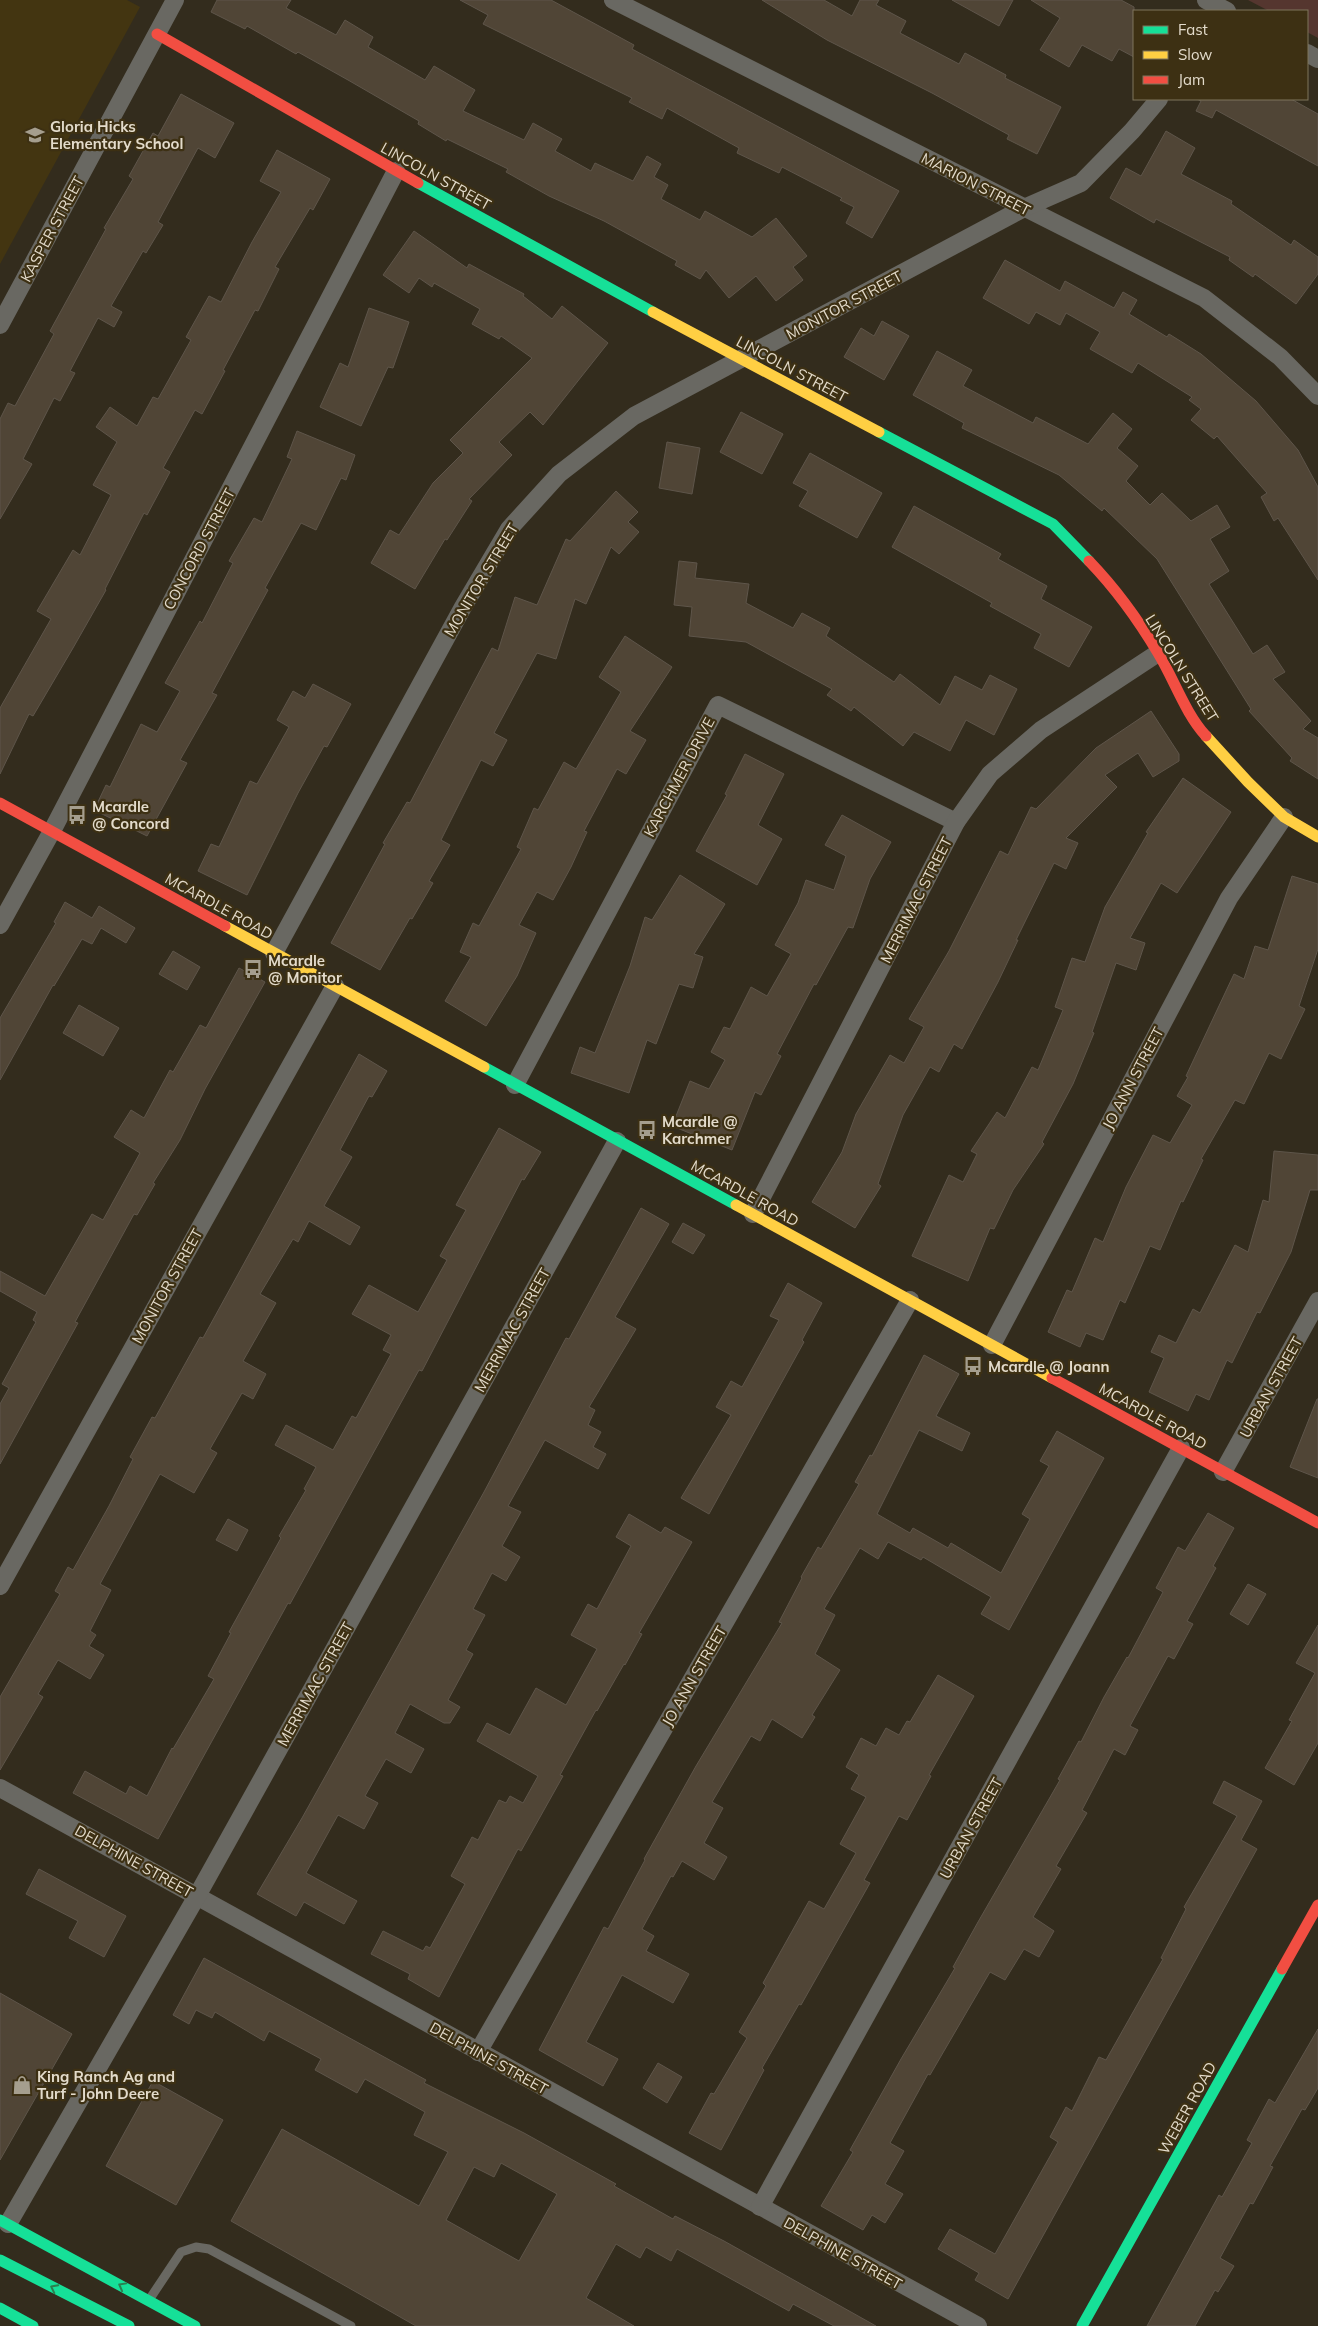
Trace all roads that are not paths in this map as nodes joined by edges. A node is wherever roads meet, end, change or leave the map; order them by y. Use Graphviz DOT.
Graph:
graph roads {
  1 [pos="175,0"];
  2 [pos="614,0"];
  3 [pos="156,34"];
  4 [pos="1158,100"];
  5 [pos="396,171"];
  6 [pos="1024,208"];
  7 [pos="2,317"];
  8 [pos="741,360"];
  9 [pos="1318,396"];
  10 [pos="1158,653"];
  11 [pos="0,803"];
  12 [pos="1284,817"];
  13 [pos="956,822"];
  14 [pos="52,832"];
  15 [pos="1318,837"];
  16 [pos="0,926"];
  17 [pos="274,953"];
  18 [pos="335,986"];
  19 [pos="515,1085"];
  20 [pos="617,1141"];
  21 [pos="753,1214"];
  22 [pos="910,1300"];
  23 [pos="1318,1302"];
  24 [pos="992,1345"];
  25 [pos="1181,1448"];
  26 [pos="1223,1472"];
  27 [pos="1318,1523"];
  28 [pos="0,1586"];
  29 [pos="0,1788"];
  30 [pos="197,1896"];
  31 [pos="1318,1905"];
  32 [pos="478,2052"];
  33 [pos="760,2207"];
  34 [pos="4,2222"];
  35 [pos="0,2260"];
  36 [pos="149,2301"];
  37 [pos="0,2308"];
  38 [pos="33,2326"];
  39 [pos="129,2326"];
  40 [pos="195,2326"];
  41 [pos="351,2326"];
  42 [pos="978,2326"];
  43 [pos="1082,2326"];
  1 -- 3 [label="street, KASPER STREET"];
  2 -- 6 [label="street, MARION STREET"];
  3 -- 5 [label="main road, LINCOLN STREET"];
  3 -- 7 [label="street, KASPER STREET"];
  4 -- 6 [label="street, MONITOR STREET"];
  5 -- 8 [label="main road, LINCOLN STREET"];
  5 -- 14 [label="street, CONCORD STREET"];
  6 -- 8 [label="street, MONITOR STREET"];
  6 -- 9 [label="street, MARION STREET"];
  8 -- 10 [label="main road, LINCOLN STREET"];
  8 -- 17 [label="street, MONITOR STREET"];
  10 -- 12 [label="main road, LINCOLN STREET"];
  10 -- 13 [label="street, MERRIMAC STREET"];
  11 -- 14 [label="main road, MCARDLE ROAD"];
  12 -- 15 [label="main road, LINCOLN STREET"];
  12 -- 24 [label="street, JO ANN STREET"];
  13 -- 19 [label="street, KARCHMER DRIVE"];
  13 -- 21 [label="street, MERRIMAC STREET"];
  14 -- 16 [label="street, CONCORD STREET"];
  14 -- 17 [label="main road, MCARDLE ROAD"];
  17 -- 18 [label="main road, MCARDLE ROAD"];
  18 -- 19 [label="main road, MCARDLE ROAD"];
  18 -- 28 [label="street, MONITOR STREET"];
  19 -- 20 [label="main road, MCARDLE ROAD"];
  20 -- 21 [label="main road, MCARDLE ROAD"];
  20 -- 30 [label="street, MERRIMAC STREET"];
  21 -- 22 [label="main road, MCARDLE ROAD"];
  22 -- 24 [label="main road, MCARDLE ROAD"];
  22 -- 32 [label="street, JO ANN STREET"];
  23 -- 26 [label="street, URBAN STREET"];
  24 -- 25 [label="main road, MCARDLE ROAD"];
  25 -- 26 [label="main road, MCARDLE ROAD"];
  25 -- 33 [label="street, URBAN STREET"];
  26 -- 27 [label="main road, MCARDLE ROAD"];
  29 -- 30 [label="street, DELPHINE STREET"];
  30 -- 32 [label="street, DELPHINE STREET"];
  30 -- 34 [label="street, MERRIMAC STREET"];
  31 -- 43 [label="main road, WEBER ROAD"];
  32 -- 33 [label="street, DELPHINE STREET"];
  33 -- 42 [label="street, DELPHINE STREET"];
  36 -- 34 [label="main road, one-way"];
  39 -- 35 [label="main road, one-way"];
  36 -- 40 [label="main road"];
  36 -- 41 [label="lane"];
  37 -- 38 [label="main road"];
}
